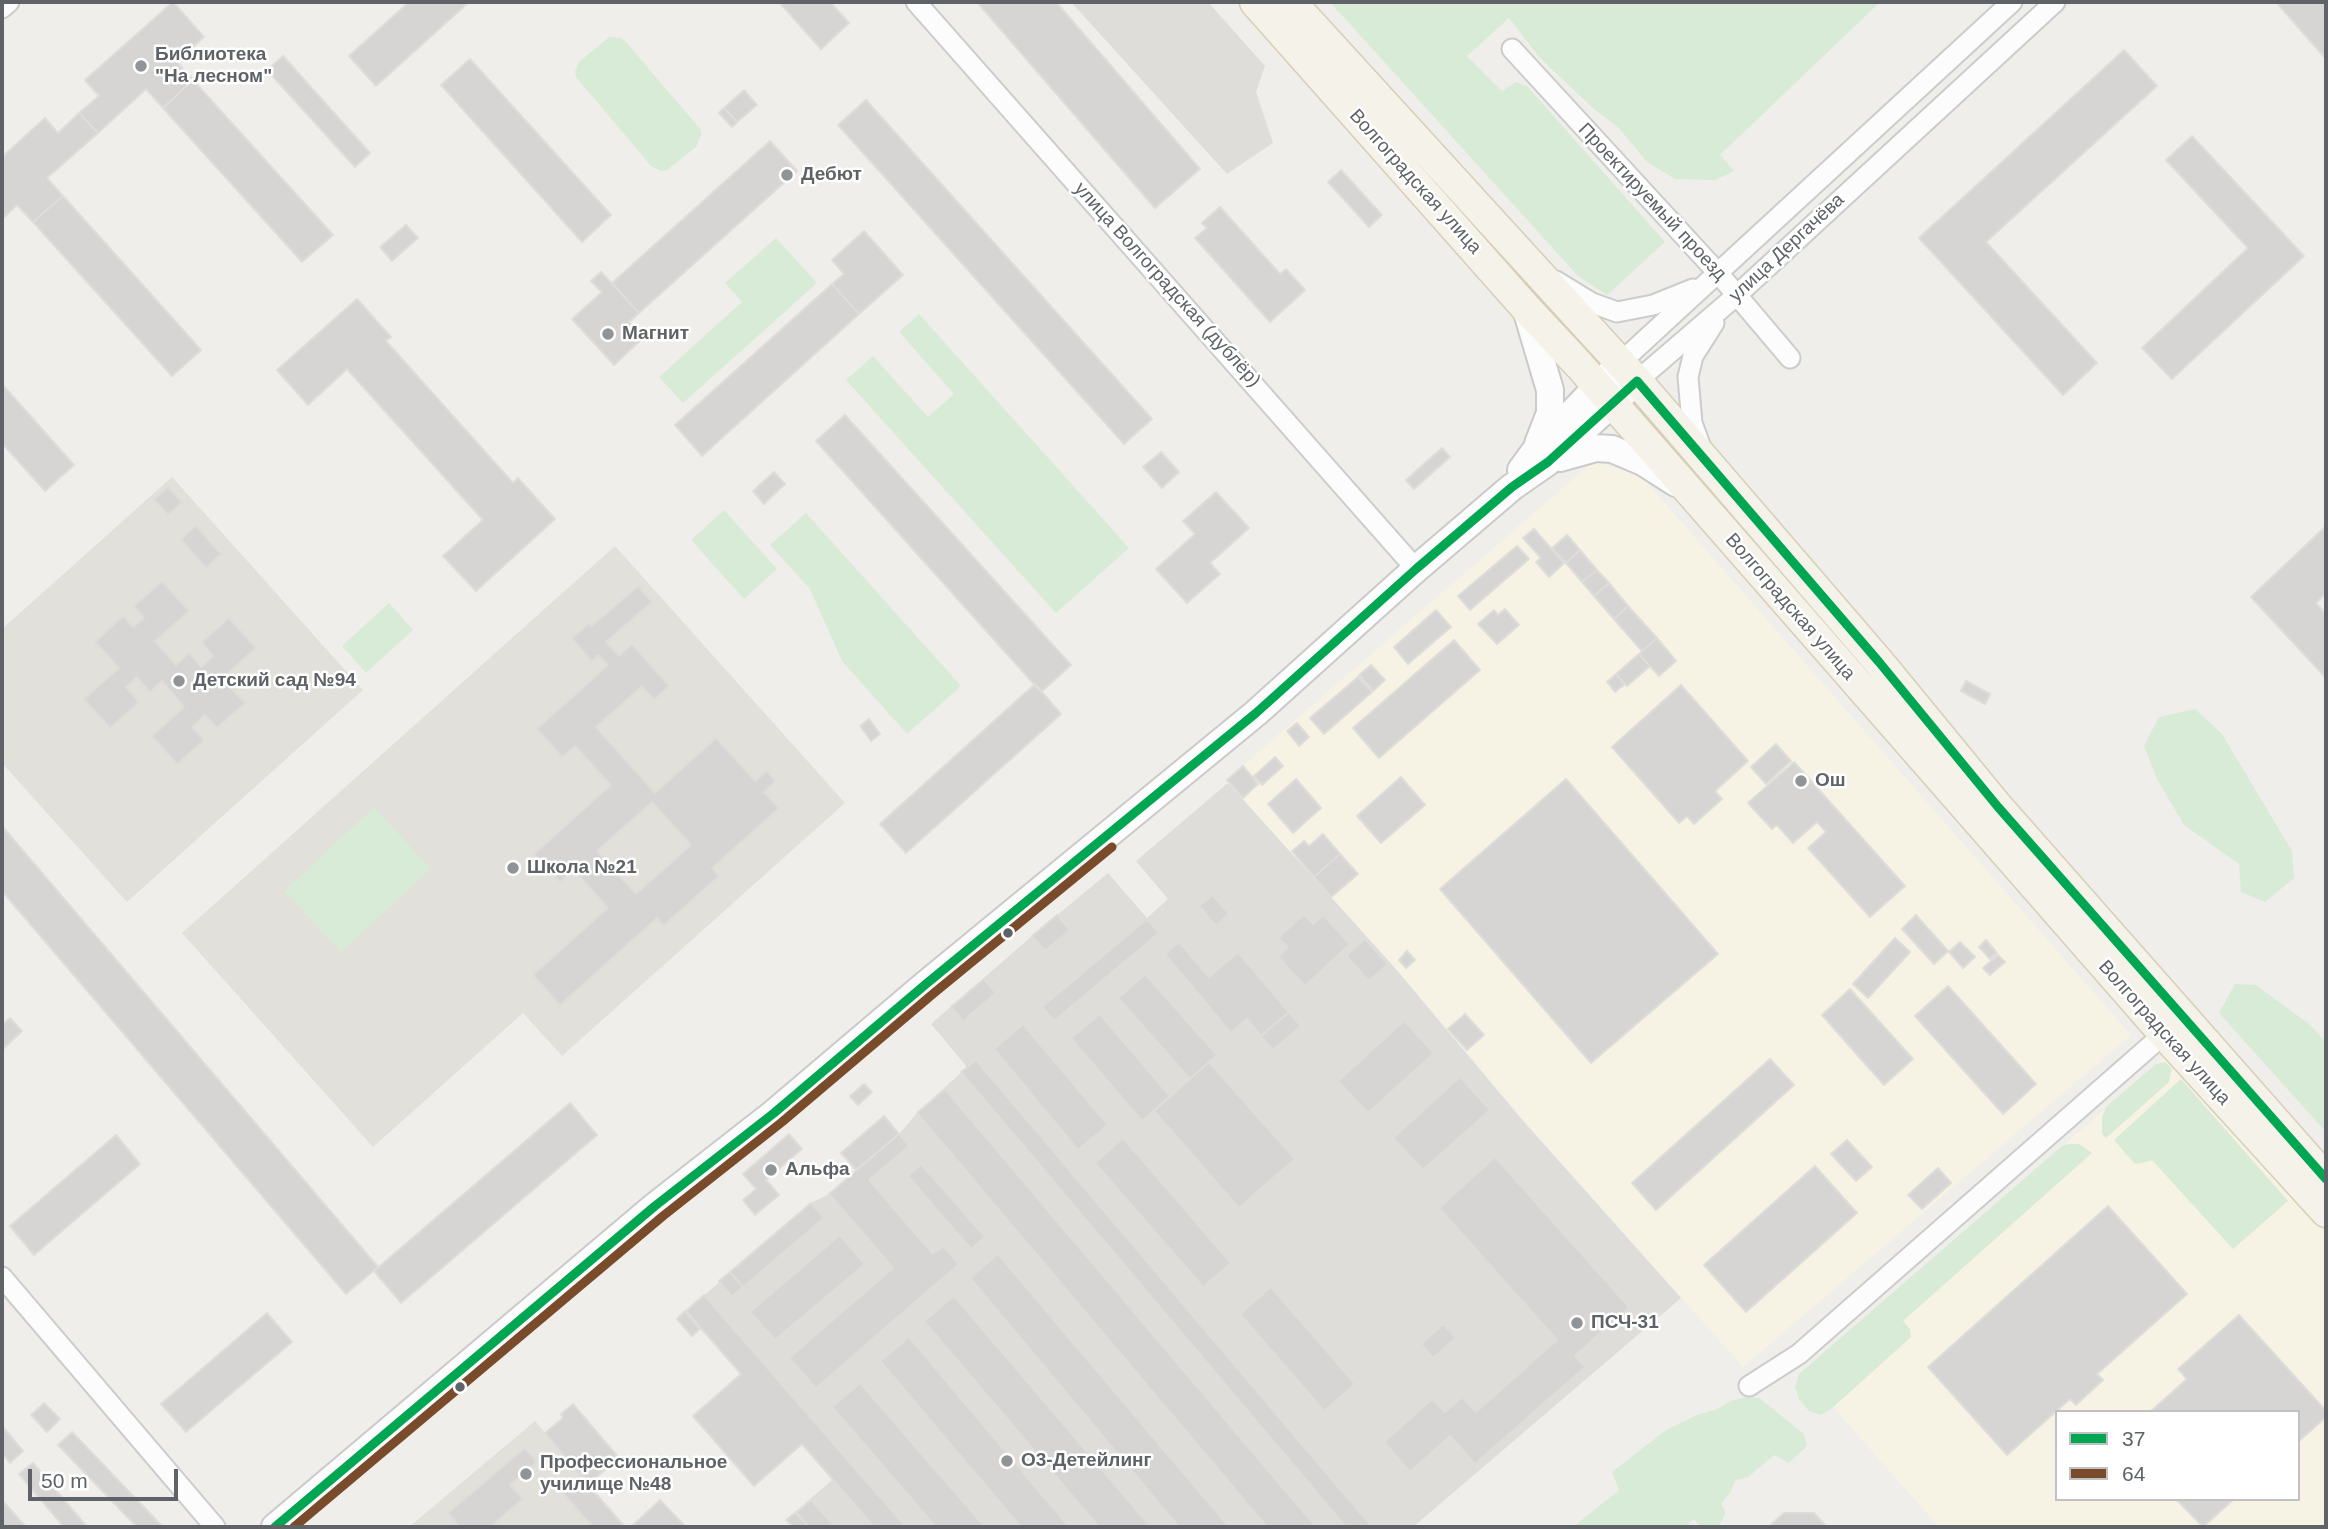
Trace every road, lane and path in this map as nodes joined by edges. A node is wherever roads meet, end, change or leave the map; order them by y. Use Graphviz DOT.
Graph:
graph roads {
  1 [pos="9,2"];
  2 [pos="916,2"];
  3 [pos="1255,2"];
  4 [pos="1291,2"];
  5 [pos="2012,2"];
  6 [pos="2055,2"];
  7 [pos="2,8"];
  8 [pos="1512,49"];
  9 [pos="1530,265"];
  10 [pos="1710,279"];
  11 [pos="1731,300"];
  12 [pos="1526,308"];
  13 [pos="1790,358"];
  14 [pos="1629,372"];
  15 [pos="1605,396"];
  16 [pos="1542,457"];
  17 [pos="1717,477"];
  18 [pos="1690,491"];
  19 [pos="1416,569"];
  20 [pos="2164,1034"];
  21 [pos="2326,1179"];
  22 [pos="2326,1212"];
  23 [pos="2,1277"];
  24 [pos="1749,1385"];
  25 [pos="215,1527"];
  26 [pos="275,1527"];
  1 -- 7 [label="street"];
  2 -- 19 [label="street, улица Волгоградская (дублёр)"];
  3 -- 12 [label="main road, Волгоградская улица"];
  4 -- 9 [label="main road, Волгоградская улица"];
  5 -- 10 [label="street, улица Дергачёва"];
  6 -- 11 [label="street, улица Дергачёва"];
  8 -- 10 [label="street, Проектируемый проезд"];
  9 -- 10 [label="street"];
  9 -- 14 [label="main road, Волгоградская улица"];
  10 -- 11 [label="street, Проектируемый проезд"];
  10 -- 14 [label="street, улица Дергачёва"];
  11 -- 13 [label="street, Проектируемый проезд"];
  11 -- 14 [label="street, улица Дергачёва"];
  11 -- 17 [label="street"];
  12 -- 15 [label="main road, Волгоградская улица"];
  12 -- 16 [label="street"];
  14 -- 15 [label="street, улица Дергачёва"];
  14 -- 17 [label="main road, Волгоградская улица"];
  15 -- 16 [label="street, улица Дергачёва"];
  15 -- 18 [label="main road, Волгоградская улица"];
  16 -- 18 [label="street"];
  16 -- 19 [label="street, улица Дергачёва"];
  17 -- 21 [label="main road, Волгоградская улица"];
  18 -- 20 [label="main road, Волгоградская улица"];
  19 -- 26 [label="street, улица Дергачёва"];
  20 -- 22 [label="main road, Волгоградская улица"];
  20 -- 24 [label="street"];
  23 -- 25 [label="street"];
}
